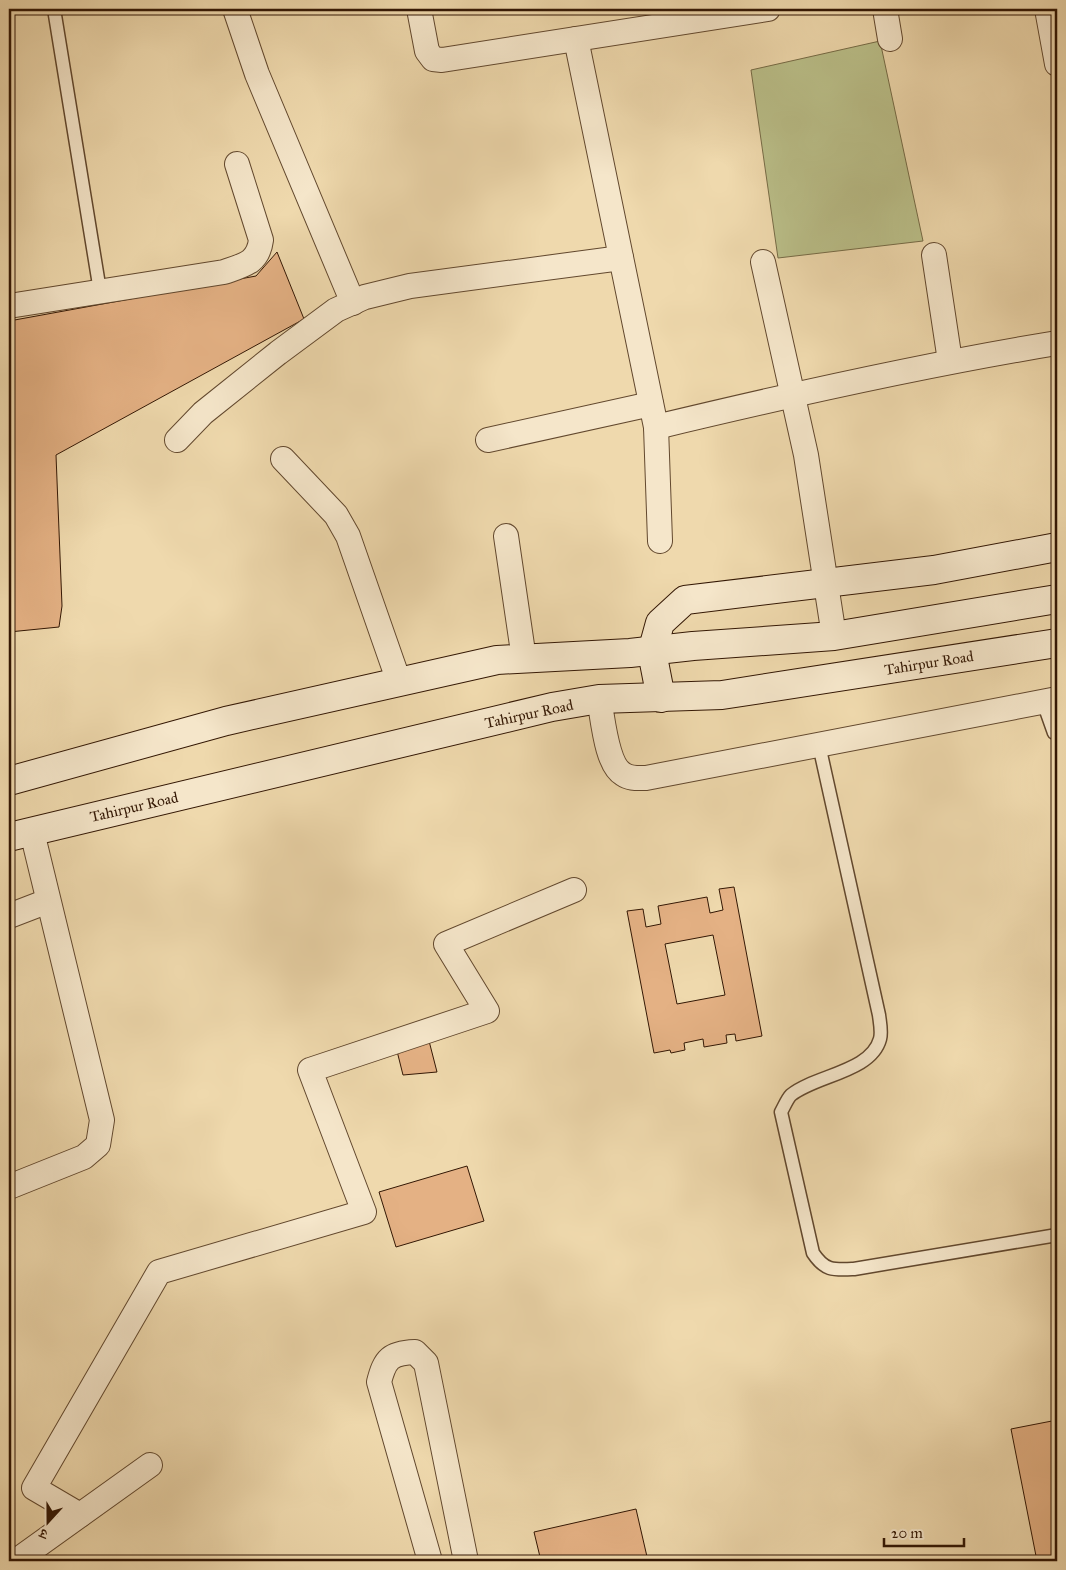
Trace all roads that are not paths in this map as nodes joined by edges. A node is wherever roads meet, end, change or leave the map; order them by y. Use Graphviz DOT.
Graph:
graph roads {
  1 [pos="54,9"];
  2 [pos="235,9"];
  3 [pos="419,9"];
  4 [pos="768,9"];
  5 [pos="885,9"];
  6 [pos="1047,9"];
  7 [pos="576,39"];
  8 [pos="890,39"];
  9 [pos="1057,64"];
  10 [pos="237,164"];
  11 [pos="934,255"];
  12 [pos="621,258"];
  13 [pos="763,262"];
  14 [pos="100,291"];
  15 [pos="353,303"];
  16 [pos="9,306"];
  17 [pos="1057,344"];
  18 [pos="950,361"];
  19 [pos="792,394"];
  20 [pos="654,415"];
  21 [pos="177,440"];
  22 [pos="488,440"];
  23 [pos="283,459"];
  24 [pos="506,536"];
  25 [pos="660,541"];
  26 [pos="1057,547"];
  27 [pos="826,583"];
  28 [pos="1057,599"];
  29 [pos="834,636"];
  30 [pos="1057,643"];
  31 [pos="652,652"];
  32 [pos="524,659"];
  33 [pos="398,682"];
  34 [pos="661,698"];
  35 [pos="599,699"];
  36 [pos="1050,701"];
  37 [pos="1057,734"];
  38 [pos="820,745"];
  39 [pos="9,782"];
  40 [pos="20,835"];
  41 [pos="574,890"];
  42 [pos="48,901"];
  43 [pos="9,916"];
  44 [pos="9,1187"];
  45 [pos="1057,1235"];
  46 [pos="150,1465"];
  47 [pos="80,1515"];
  48 [pos="16,1561"];
  49 [pos="430,1561"];
  50 [pos="466,1561"];
  1 -- 14 [label="lane"];
  2 -- 15 [label="street"];
  3 -- 7 [label="street"];
  4 -- 7 [label="street"];
  5 -- 8 [label="street"];
  6 -- 9 [label="street"];
  7 -- 12 [label="street"];
  10 -- 14 [label="street"];
  11 -- 18 [label="street"];
  12 -- 15 [label="street"];
  12 -- 20 [label="street"];
  13 -- 19 [label="street"];
  14 -- 16 [label="street"];
  15 -- 21 [label="street"];
  17 -- 18 [label="street"];
  18 -- 19 [label="street"];
  19 -- 20 [label="street"];
  19 -- 27 [label="street"];
  20 -- 22 [label="street"];
  20 -- 25 [label="street"];
  23 -- 33 [label="street"];
  24 -- 32 [label="street"];
  26 -- 27 [label="main road"];
  27 -- 29 [label="street"];
  27 -- 31 [label="main road"];
  28 -- 29 [label="main road"];
  29 -- 31 [label="main road"];
  30 -- 34 [label="main road, Tahirpur Road"];
  31 -- 32 [label="main road"];
  31 -- 34 [label="main road"];
  32 -- 33 [label="main road"];
  33 -- 39 [label="main road"];
  34 -- 35 [label="main road, Tahirpur Road"];
  35 -- 38 [label="street"];
  35 -- 40 [label="main road, Tahirpur Road"];
  36 -- 37 [label="lane"];
  36 -- 38 [label="street"];
  38 -- 45 [label="lane"];
  40 -- 42 [label="street"];
  41 -- 47 [label="street"];
  42 -- 43 [label="street"];
  42 -- 44 [label="street"];
  46 -- 47 [label="street"];
  47 -- 48 [label="street"];
  49 -- 50 [label="street"];
}
